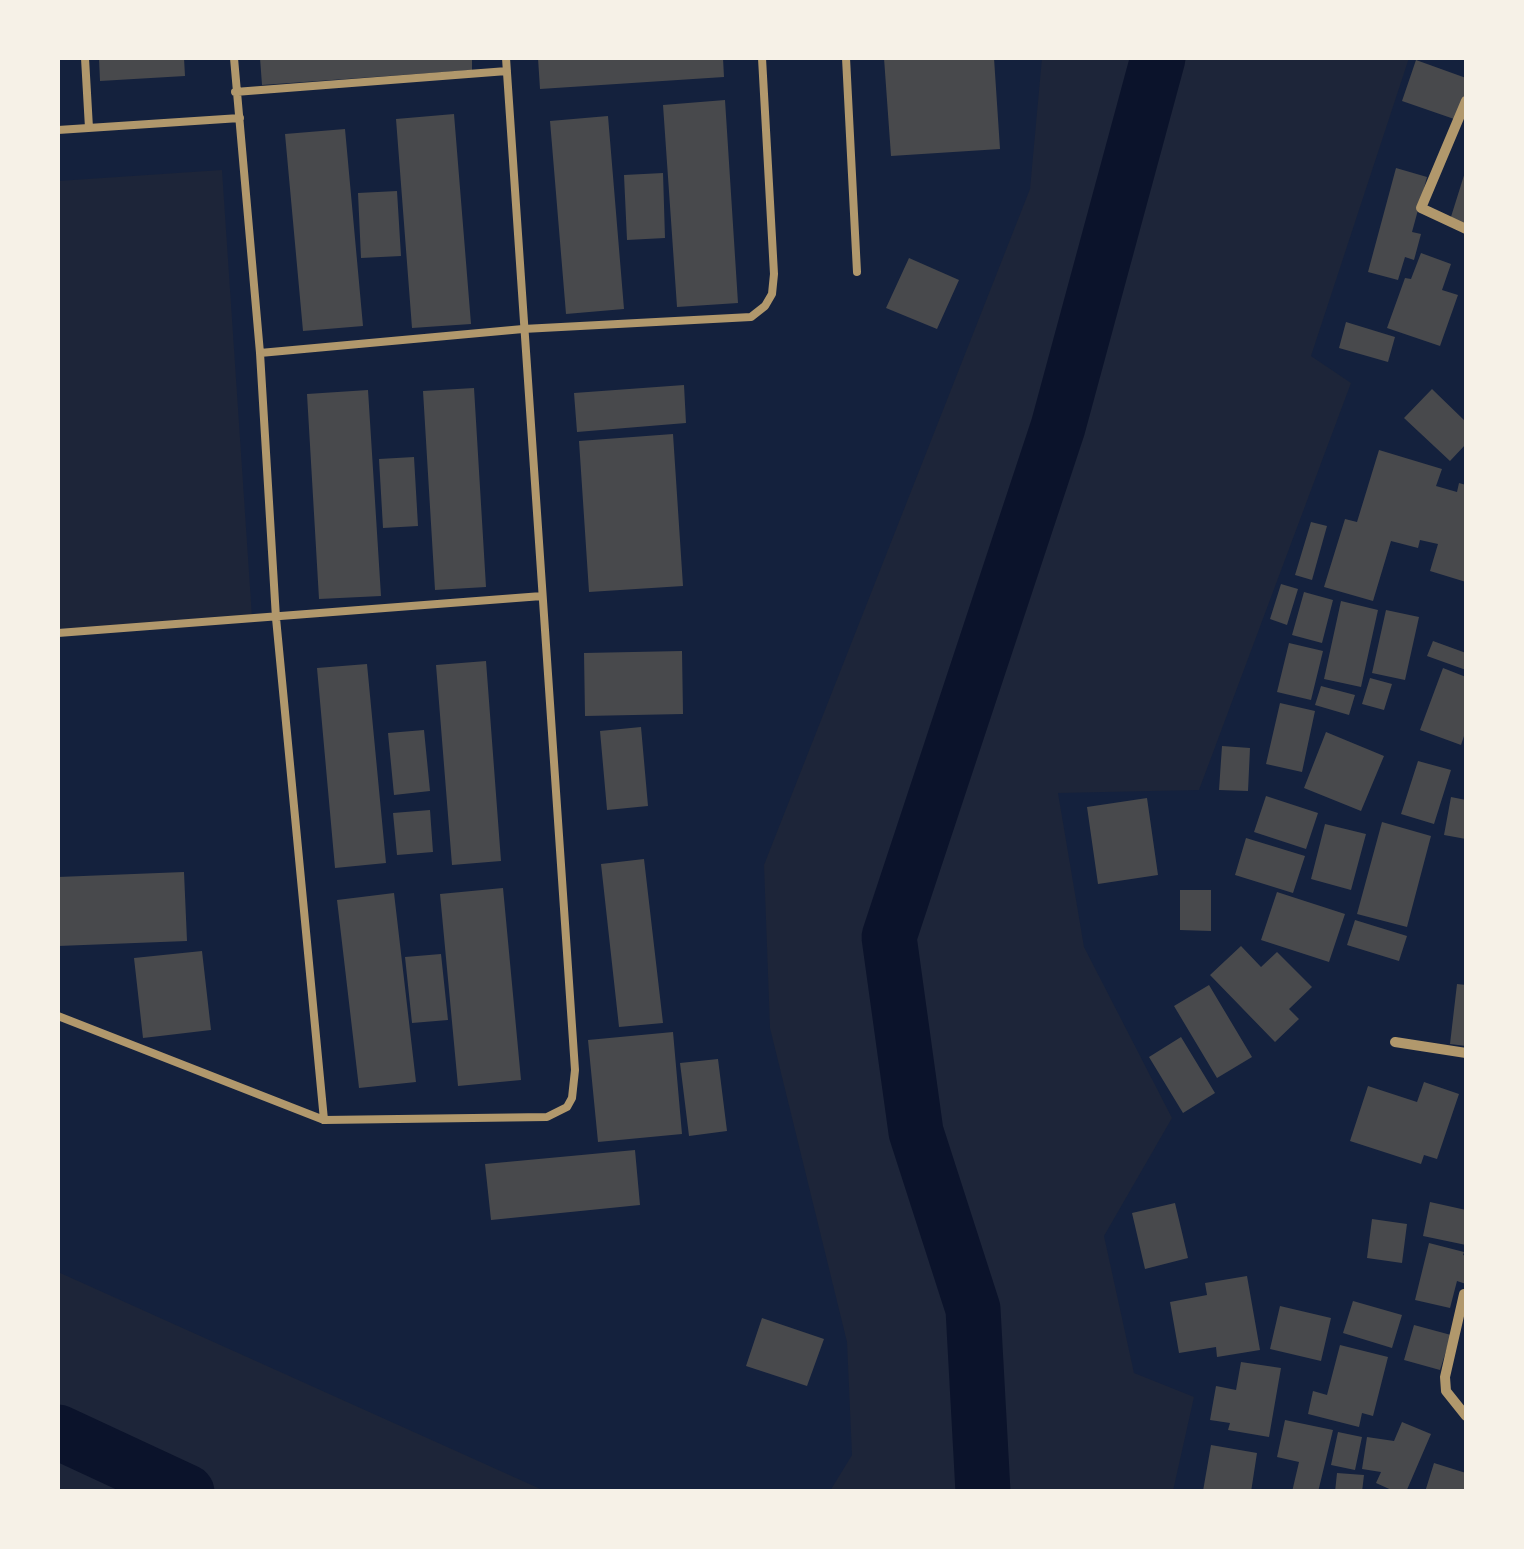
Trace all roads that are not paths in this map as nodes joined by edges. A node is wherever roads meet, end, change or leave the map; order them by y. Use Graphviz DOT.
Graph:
graph roads {
  1 [pos="85,58"];
  2 [pos="234,58"];
  3 [pos="506,58"];
  4 [pos="762,58"];
  5 [pos="846,58"];
  6 [pos="507,72"];
  7 [pos="235,92"];
  8 [pos="1466,102"];
  9 [pos="240,118"];
  10 [pos="89,128"];
  11 [pos="58,130"];
  12 [pos="1466,229"];
  13 [pos="858,272"];
  14 [pos="523,329"];
  15 [pos="260,353"];
  16 [pos="542,596"];
  17 [pos="276,618"];
  18 [pos="58,633"];
  19 [pos="58,1016"];
  20 [pos="1395,1042"];
  21 [pos="1466,1053"];
  22 [pos="324,1120"];
  23 [pos="1464,1294"];
  24 [pos="1466,1416"];
  1 -- 10 [label="lane"];
  2 -- 7 [label="lane"];
  3 -- 6 [label="lane"];
  4 -- 14 [label="lane"];
  5 -- 13 [label="lane"];
  6 -- 7 [label="lane"];
  6 -- 14 [label="lane"];
  7 -- 9 [label="lane"];
  8 -- 12 [label="street"];
  9 -- 10 [label="lane"];
  9 -- 15 [label="lane"];
  10 -- 11 [label="lane"];
  14 -- 15 [label="lane"];
  14 -- 16 [label="lane"];
  15 -- 17 [label="lane"];
  16 -- 17 [label="lane"];
  16 -- 22 [label="lane"];
  17 -- 18 [label="lane"];
  17 -- 22 [label="lane"];
  19 -- 22 [label="lane"];
  20 -- 21 [label="street"];
  23 -- 24 [label="street"];
}
